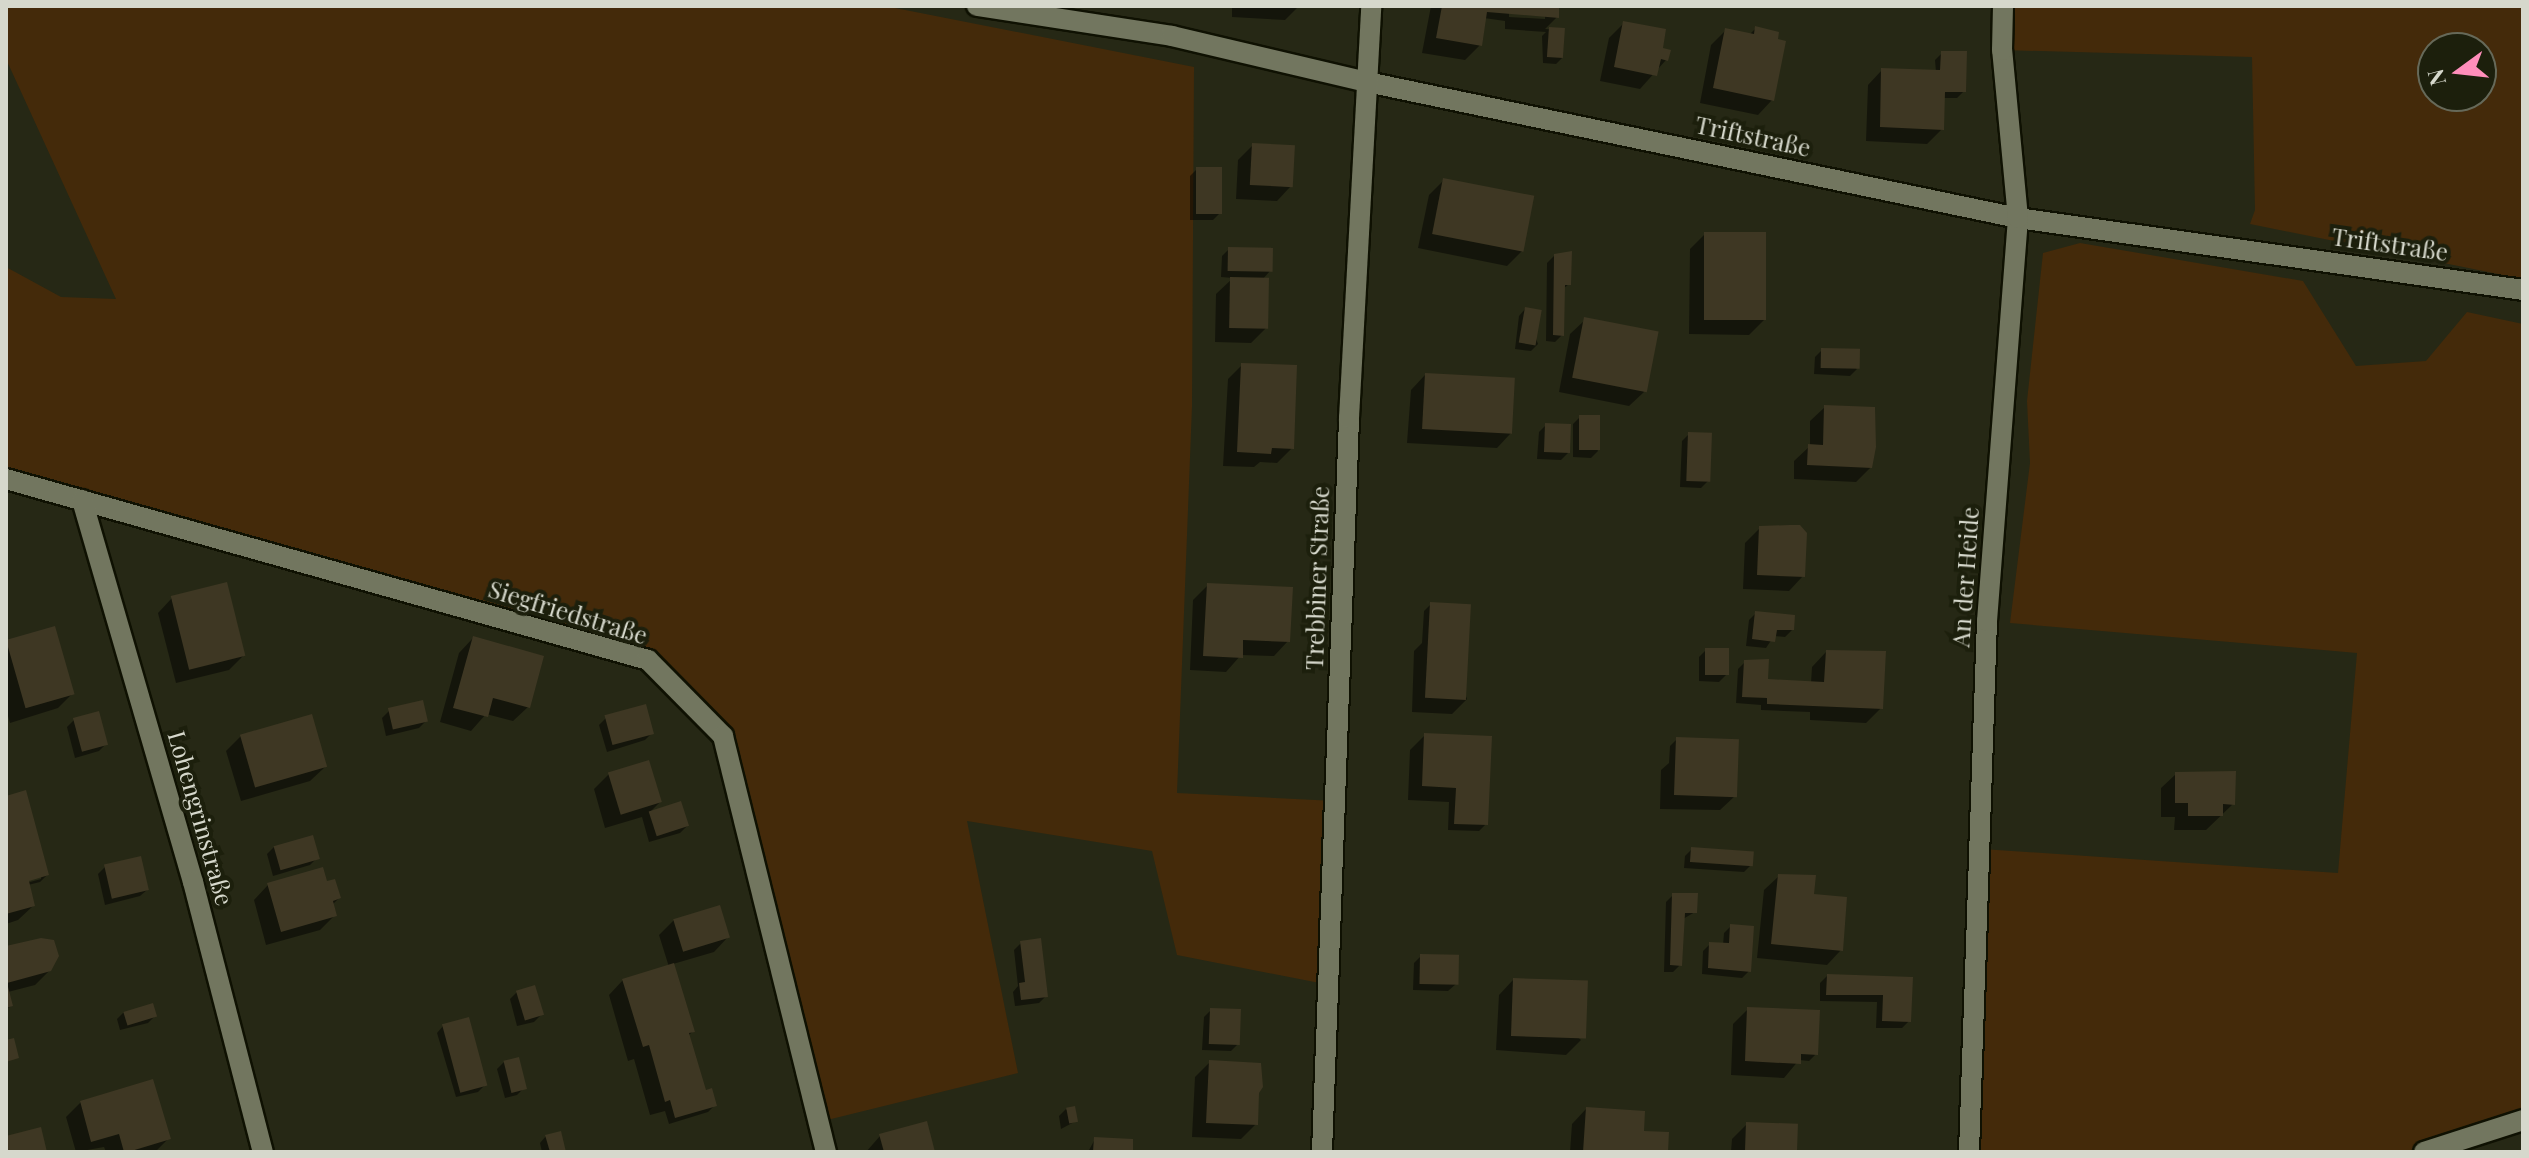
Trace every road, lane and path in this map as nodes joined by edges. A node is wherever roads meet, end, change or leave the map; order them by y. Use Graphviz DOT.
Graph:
graph roads {
  1 [pos="977,6"];
  2 [pos="1371,6"];
  3 [pos="2003,6"];
  4 [pos="1367,82"];
  5 [pos="2018,218"];
  6 [pos="2523,290"];
  7 [pos="6,479"];
  8 [pos="82,500"];
  9 [pos="2523,1120"];
  10 [pos="263,1152"];
  11 [pos="826,1152"];
  12 [pos="1322,1152"];
  13 [pos="1969,1152"];
  14 [pos="2424,1152"];
  1 -- 4 [label="street, Triftstraße"];
  2 -- 4 [label="street, Trebbiner Straße"];
  3 -- 5 [label="street, An der Heide"];
  4 -- 5 [label="street, Triftstraße"];
  4 -- 12 [label="street, Trebbiner Straße"];
  5 -- 6 [label="street, Triftstraße"];
  5 -- 13 [label="street, An der Heide"];
  7 -- 8 [label="street, Siegfriedstraße"];
  8 -- 10 [label="street, Lohengrinstraße"];
  8 -- 11 [label="street, Siegfriedstraße"];
  9 -- 14 [label="street"];
}
